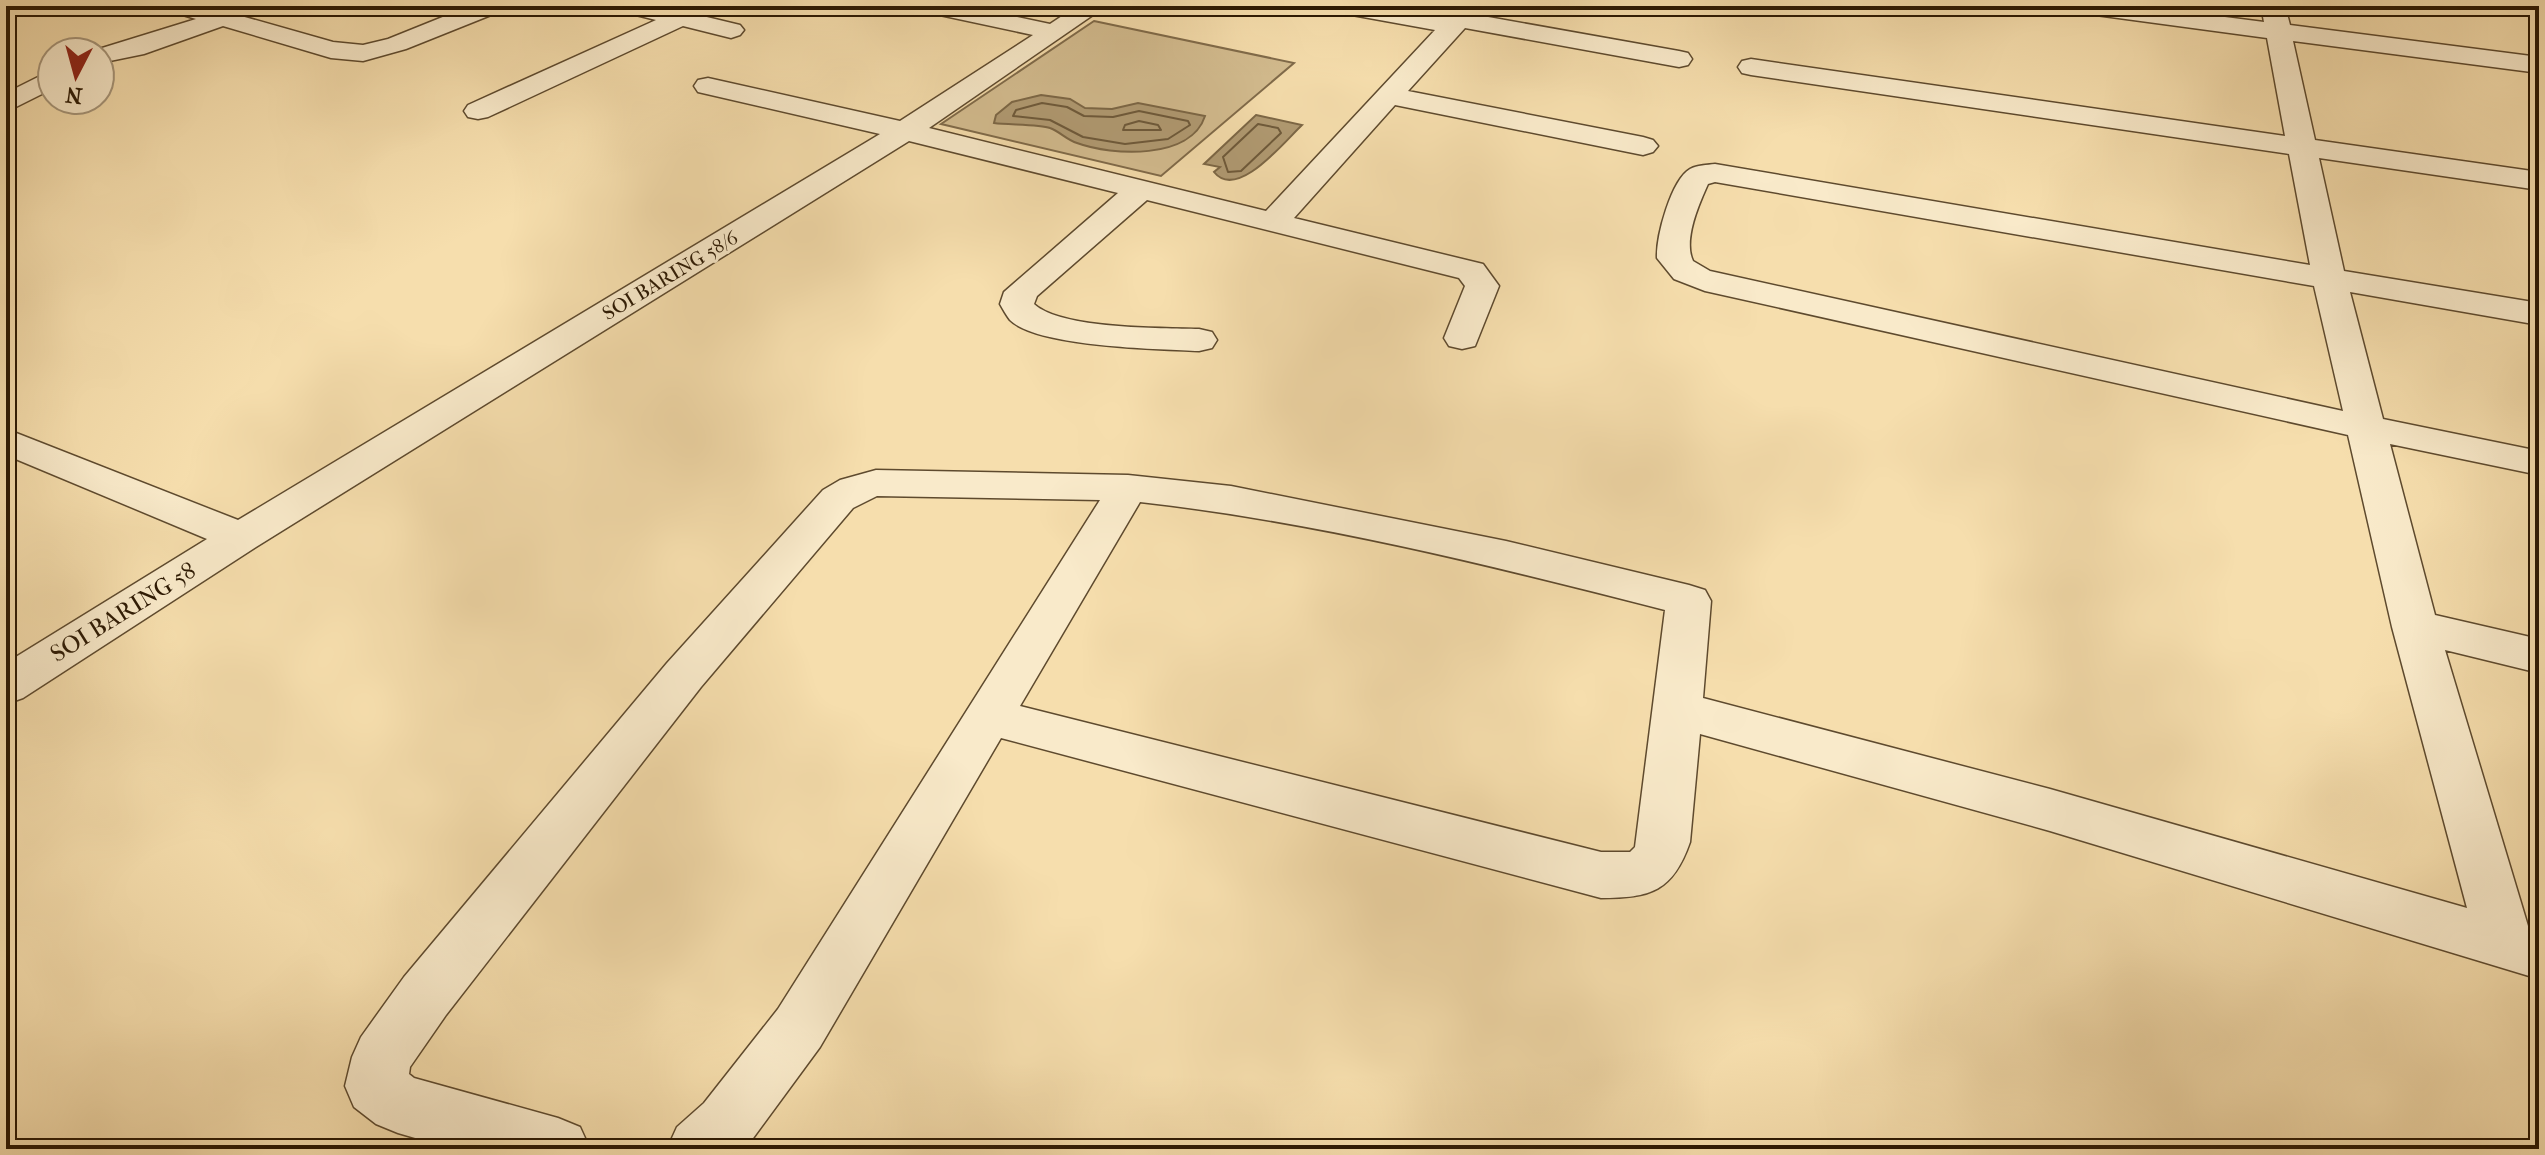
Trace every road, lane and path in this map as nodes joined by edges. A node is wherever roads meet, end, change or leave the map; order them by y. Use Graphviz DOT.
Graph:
graph roads {
  1 [pos="180,6"];
  2 [pos="492,6"];
  3 [pos="629,6"];
  4 [pos="930,6"];
  5 [pos="1094,6"];
  6 [pos="1341,6"];
  7 [pos="2081,6"];
  8 [pos="1461,17"];
  9 [pos="223,18"];
  10 [pos="679,19"];
  11 [pos="2274,19"];
  12 [pos="731,30"];
  13 [pos="1054,32"];
  14 [pos="104,36"];
  15 [pos="116,52"];
  16 [pos="1679,59"];
  17 [pos="2539,65"];
  18 [pos="1751,67"];
  19 [pos="6,76"];
  20 [pos="36,79"];
  21 [pos="708,86"];
  22 [pos="36,88"];
  23 [pos="1390,96"];
  24 [pos="6,104"];
  25 [pos="478,111"];
  26 [pos="905,131"];
  27 [pos="1643,146"];
  28 [pos="2303,147"];
  29 [pos="2539,181"];
  30 [pos="1140,190"];
  31 [pos="1274,221"];
  32 [pos="2329,277"];
  33 [pos="2539,314"];
  34 [pos="1462,338"];
  35 [pos="1199,340"];
  36 [pos="2368,428"];
  37 [pos="6,441"];
  38 [pos="2539,463"];
  39 [pos="1128,488"];
  40 [pos="241,537"];
  41 [pos="2415,627"];
  42 [pos="2539,656"];
  43 [pos="6,686"];
  44 [pos="1675,709"];
  45 [pos="990,717"];
  46 [pos="2522,949"];
  47 [pos="558,1149"];
  48 [pos="699,1149"];
  1 -- 9 [label="street"];
  1 -- 14 [label="street"];
  2 -- 9 [label="street"];
  3 -- 10 [label="street"];
  4 -- 13 [label="street"];
  5 -- 13 [label="street, SOI BARING 58/6"];
  6 -- 8 [label="street"];
  7 -- 11 [label="street"];
  8 -- 16 [label="street"];
  8 -- 23 [label="street"];
  9 -- 15 [label="street"];
  10 -- 12 [label="street"];
  10 -- 25 [label="street"];
  11 -- 17 [label="street"];
  11 -- 28 [label="street"];
  13 -- 26 [label="street, SOI BARING 58/6"];
  18 -- 28 [label="street"];
  19 -- 20 [label="street"];
  21 -- 26 [label="street"];
  22 -- 24 [label="street"];
  23 -- 27 [label="street"];
  23 -- 31 [label="street"];
  26 -- 30 [label="street"];
  26 -- 40 [label="street, SOI BARING 58/6"];
  28 -- 29 [label="street"];
  28 -- 32 [label="street"];
  30 -- 31 [label="street"];
  30 -- 35 [label="street"];
  31 -- 34 [label="street"];
  32 -- 33 [label="street"];
  32 -- 36 [label="street"];
  32 -- 36 [label="street"];
  36 -- 38 [label="street"];
  36 -- 41 [label="street"];
  37 -- 40 [label="street"];
  39 -- 44 [label="street"];
  39 -- 45 [label="street"];
  39 -- 47 [label="street"];
  40 -- 43 [label="street, SOI BARING 58"];
  41 -- 42 [label="street"];
  41 -- 46 [label="street"];
  44 -- 45 [label="street"];
  44 -- 46 [label="street"];
  45 -- 48 [label="street"];
}
